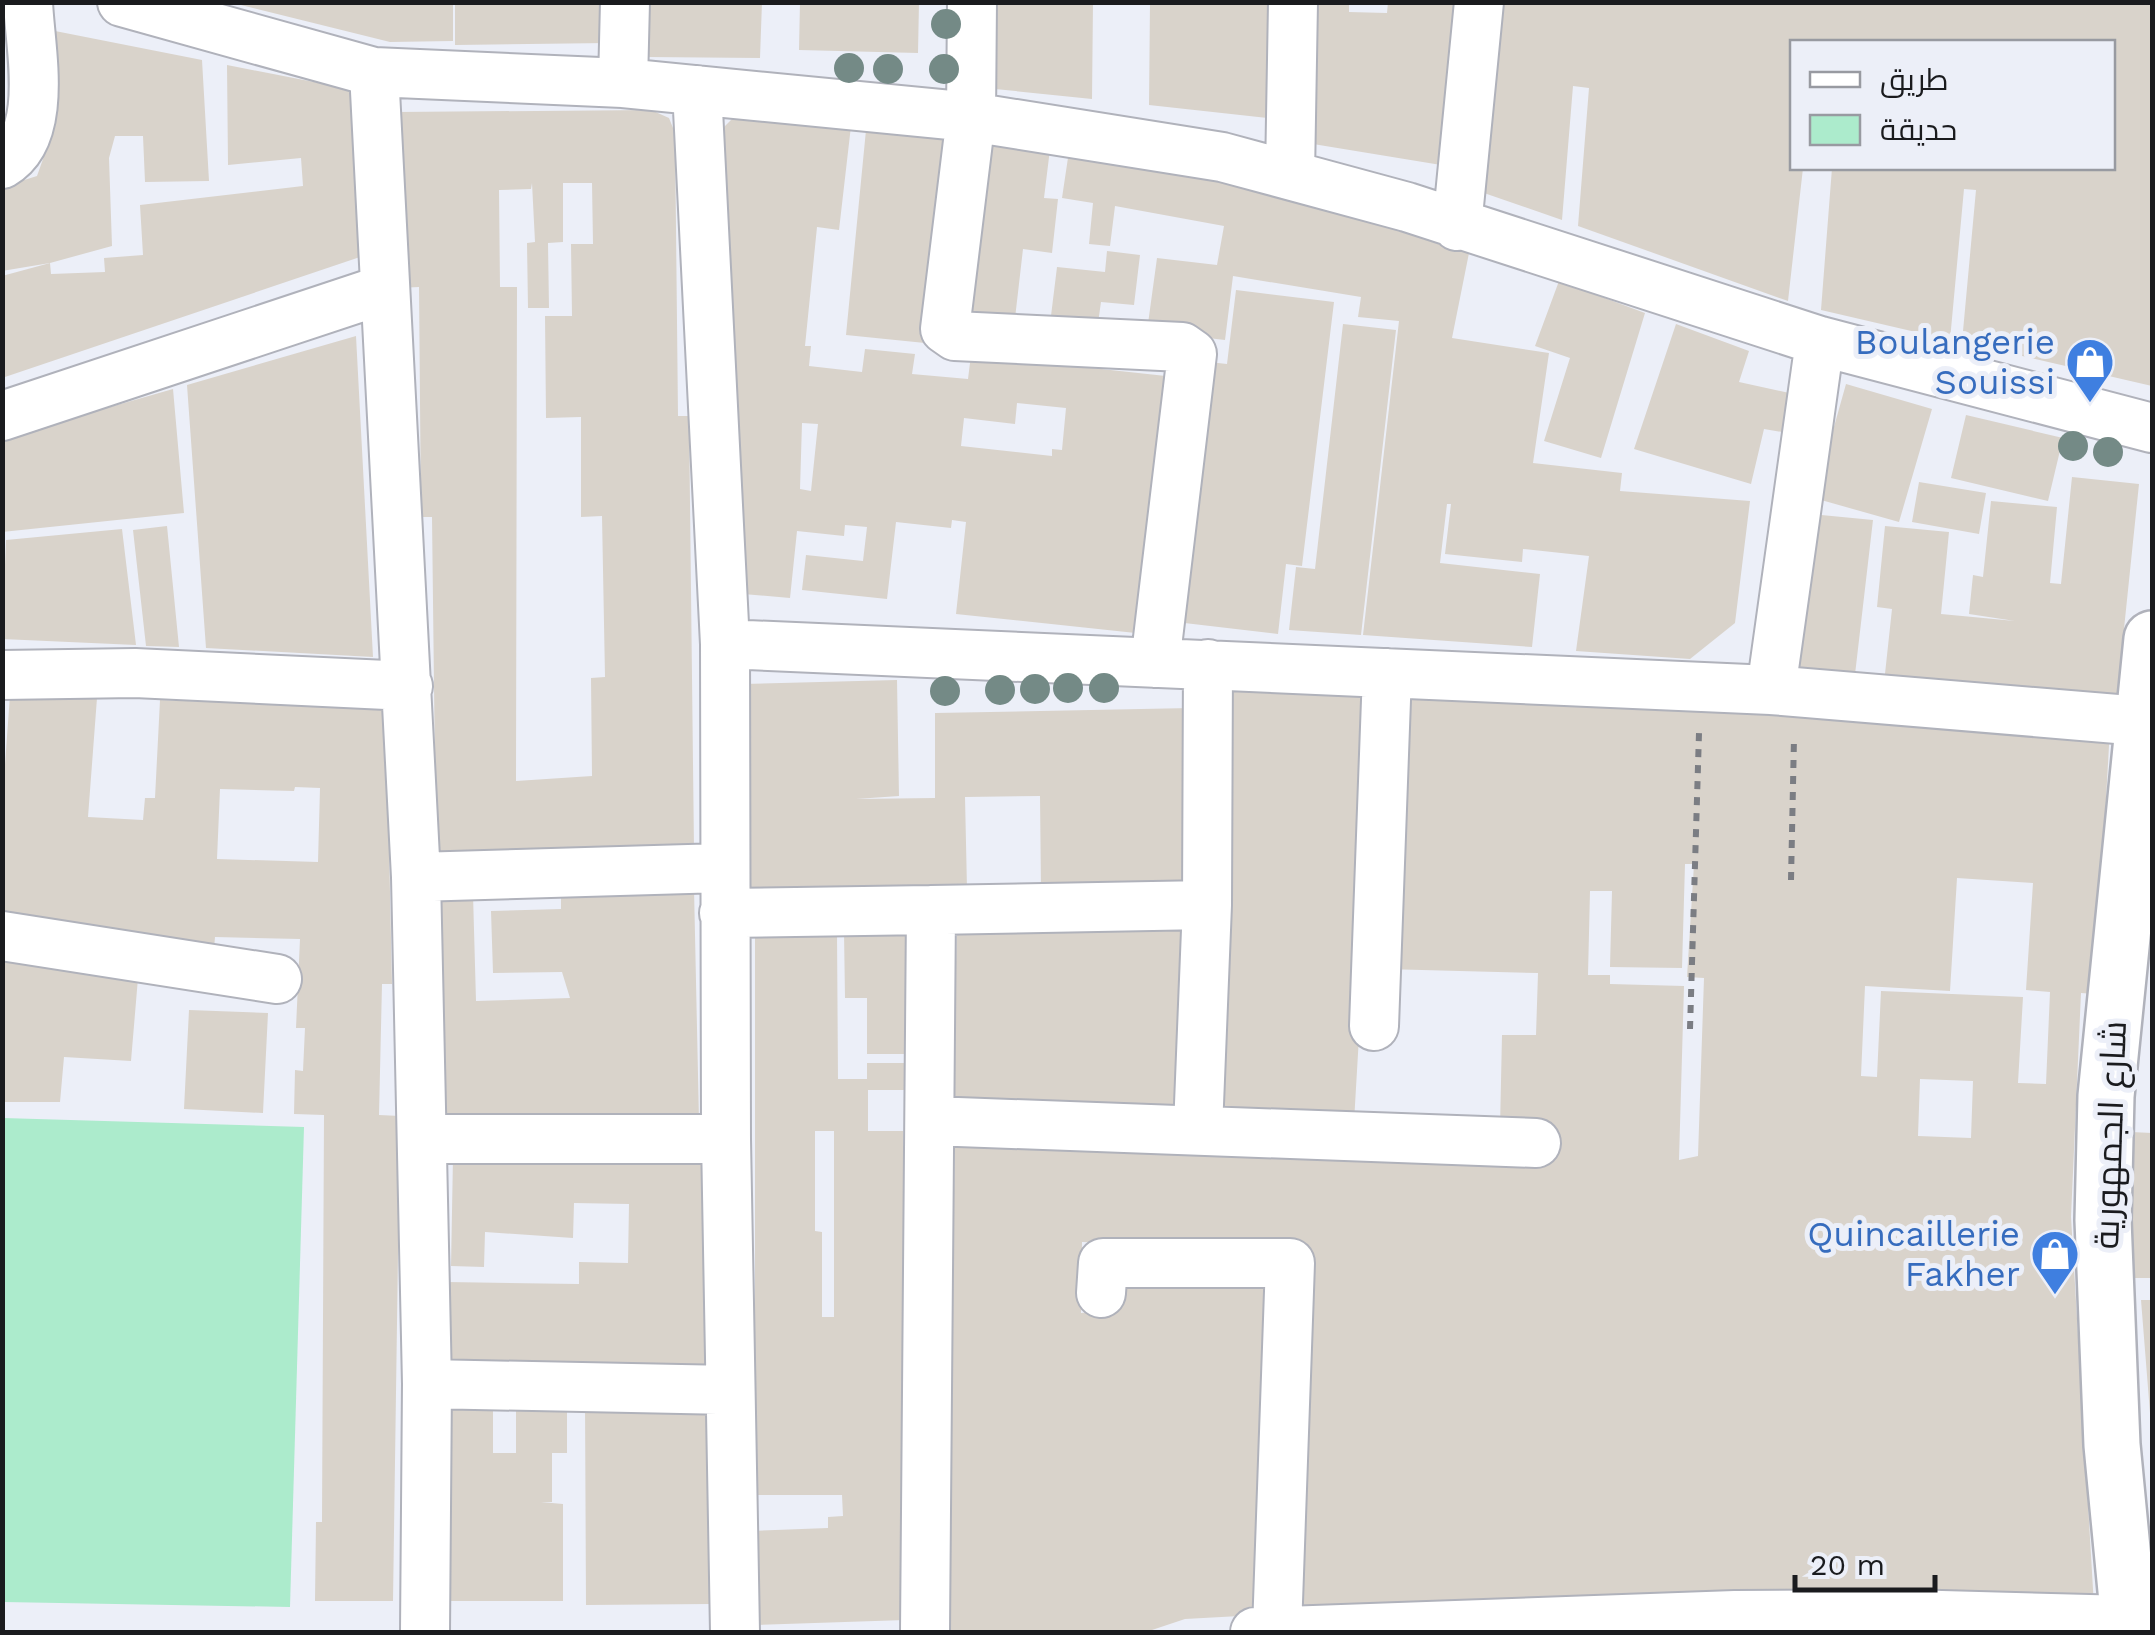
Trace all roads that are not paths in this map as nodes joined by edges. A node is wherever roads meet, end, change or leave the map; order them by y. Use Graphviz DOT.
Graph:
graph roads {
  1 [pos="28,2"];
  2 [pos="122,2"];
  3 [pos="626,2"];
  4 [pos="972,2"];
  5 [pos="1294,2"];
  6 [pos="1479,2"];
  7 [pos="374,72"];
  8 [pos="623,83"];
  9 [pos="697,90"];
  10 [pos="971,117"];
  11 [pos="2,164"];
  12 [pos="1290,176"];
  13 [pos="1457,226"];
  14 [pos="382,290"];
  15 [pos="1820,342"];
  16 [pos="2,416"];
  17 [pos="2152,428"];
  18 [pos="2152,639"];
  19 [pos="724,644"];
  20 [pos="1155,662"];
  21 [pos="1208,664"];
  22 [pos="1388,672"];
  23 [pos="2,675"];
  24 [pos="408,686"];
  25 [pos="1783,691"];
  26 [pos="2141,721"];
  27 [pos="416,876"];
  28 [pos="724,890"];
  29 [pos="1207,905"];
  30 [pos="931,910"];
  31 [pos="2,936"];
  32 [pos="277,979"];
  33 [pos="1374,1026"];
  34 [pos="931,1121"];
  35 [pos="1198,1129"];
  36 [pos="424,1139"];
  37 [pos="726,1140"];
  38 [pos="1536,1143"];
  39 [pos="1101,1293"];
  40 [pos="427,1384"];
  41 [pos="730,1390"];
  42 [pos="2129,1626"];
  43 [pos="1266,1631"];
  44 [pos="425,1632"];
  45 [pos="736,1632"];
  46 [pos="925,1632"];
  1 -- 11 [label="street"];
  2 -- 7 [label="street"];
  3 -- 8 [label="street"];
  4 -- 10 [label="street"];
  5 -- 12 [label="street"];
  6 -- 13 [label="street"];
  7 -- 8 [label="street"];
  7 -- 14 [label="street"];
  8 -- 9 [label="street"];
  9 -- 10 [label="street"];
  9 -- 19 [label="street"];
  10 -- 12 [label="street"];
  10 -- 20 [label="street"];
  12 -- 13 [label="street"];
  13 -- 15 [label="street"];
  14 -- 16 [label="street"];
  14 -- 24 [label="street"];
  15 -- 17 [label="street"];
  15 -- 25 [label="street"];
  18 -- 26 [label="street, شارع الجمهورية"];
  19 -- 20 [label="street"];
  19 -- 28 [label="street"];
  20 -- 21 [label="street"];
  21 -- 22 [label="street"];
  21 -- 29 [label="street"];
  22 -- 25 [label="street"];
  22 -- 33 [label="street"];
  23 -- 24 [label="street"];
  24 -- 27 [label="street"];
  25 -- 26 [label="street"];
  26 -- 42 [label="street, شارع الجمهورية"];
  27 -- 28 [label="street"];
  27 -- 36 [label="street"];
  28 -- 30 [label="street"];
  28 -- 37 [label="street"];
  29 -- 30 [label="street"];
  29 -- 35 [label="street"];
  30 -- 34 [label="street"];
  31 -- 32 [label="street"];
  34 -- 35 [label="street"];
  34 -- 46 [label="street"];
  35 -- 38 [label="street"];
  36 -- 37 [label="street"];
  36 -- 40 [label="street"];
  37 -- 41 [label="street"];
  39 -- 43 [label="street"];
  40 -- 41 [label="street"];
  40 -- 44 [label="street"];
  41 -- 45 [label="street"];
  42 -- 43 [label="street"];
}
